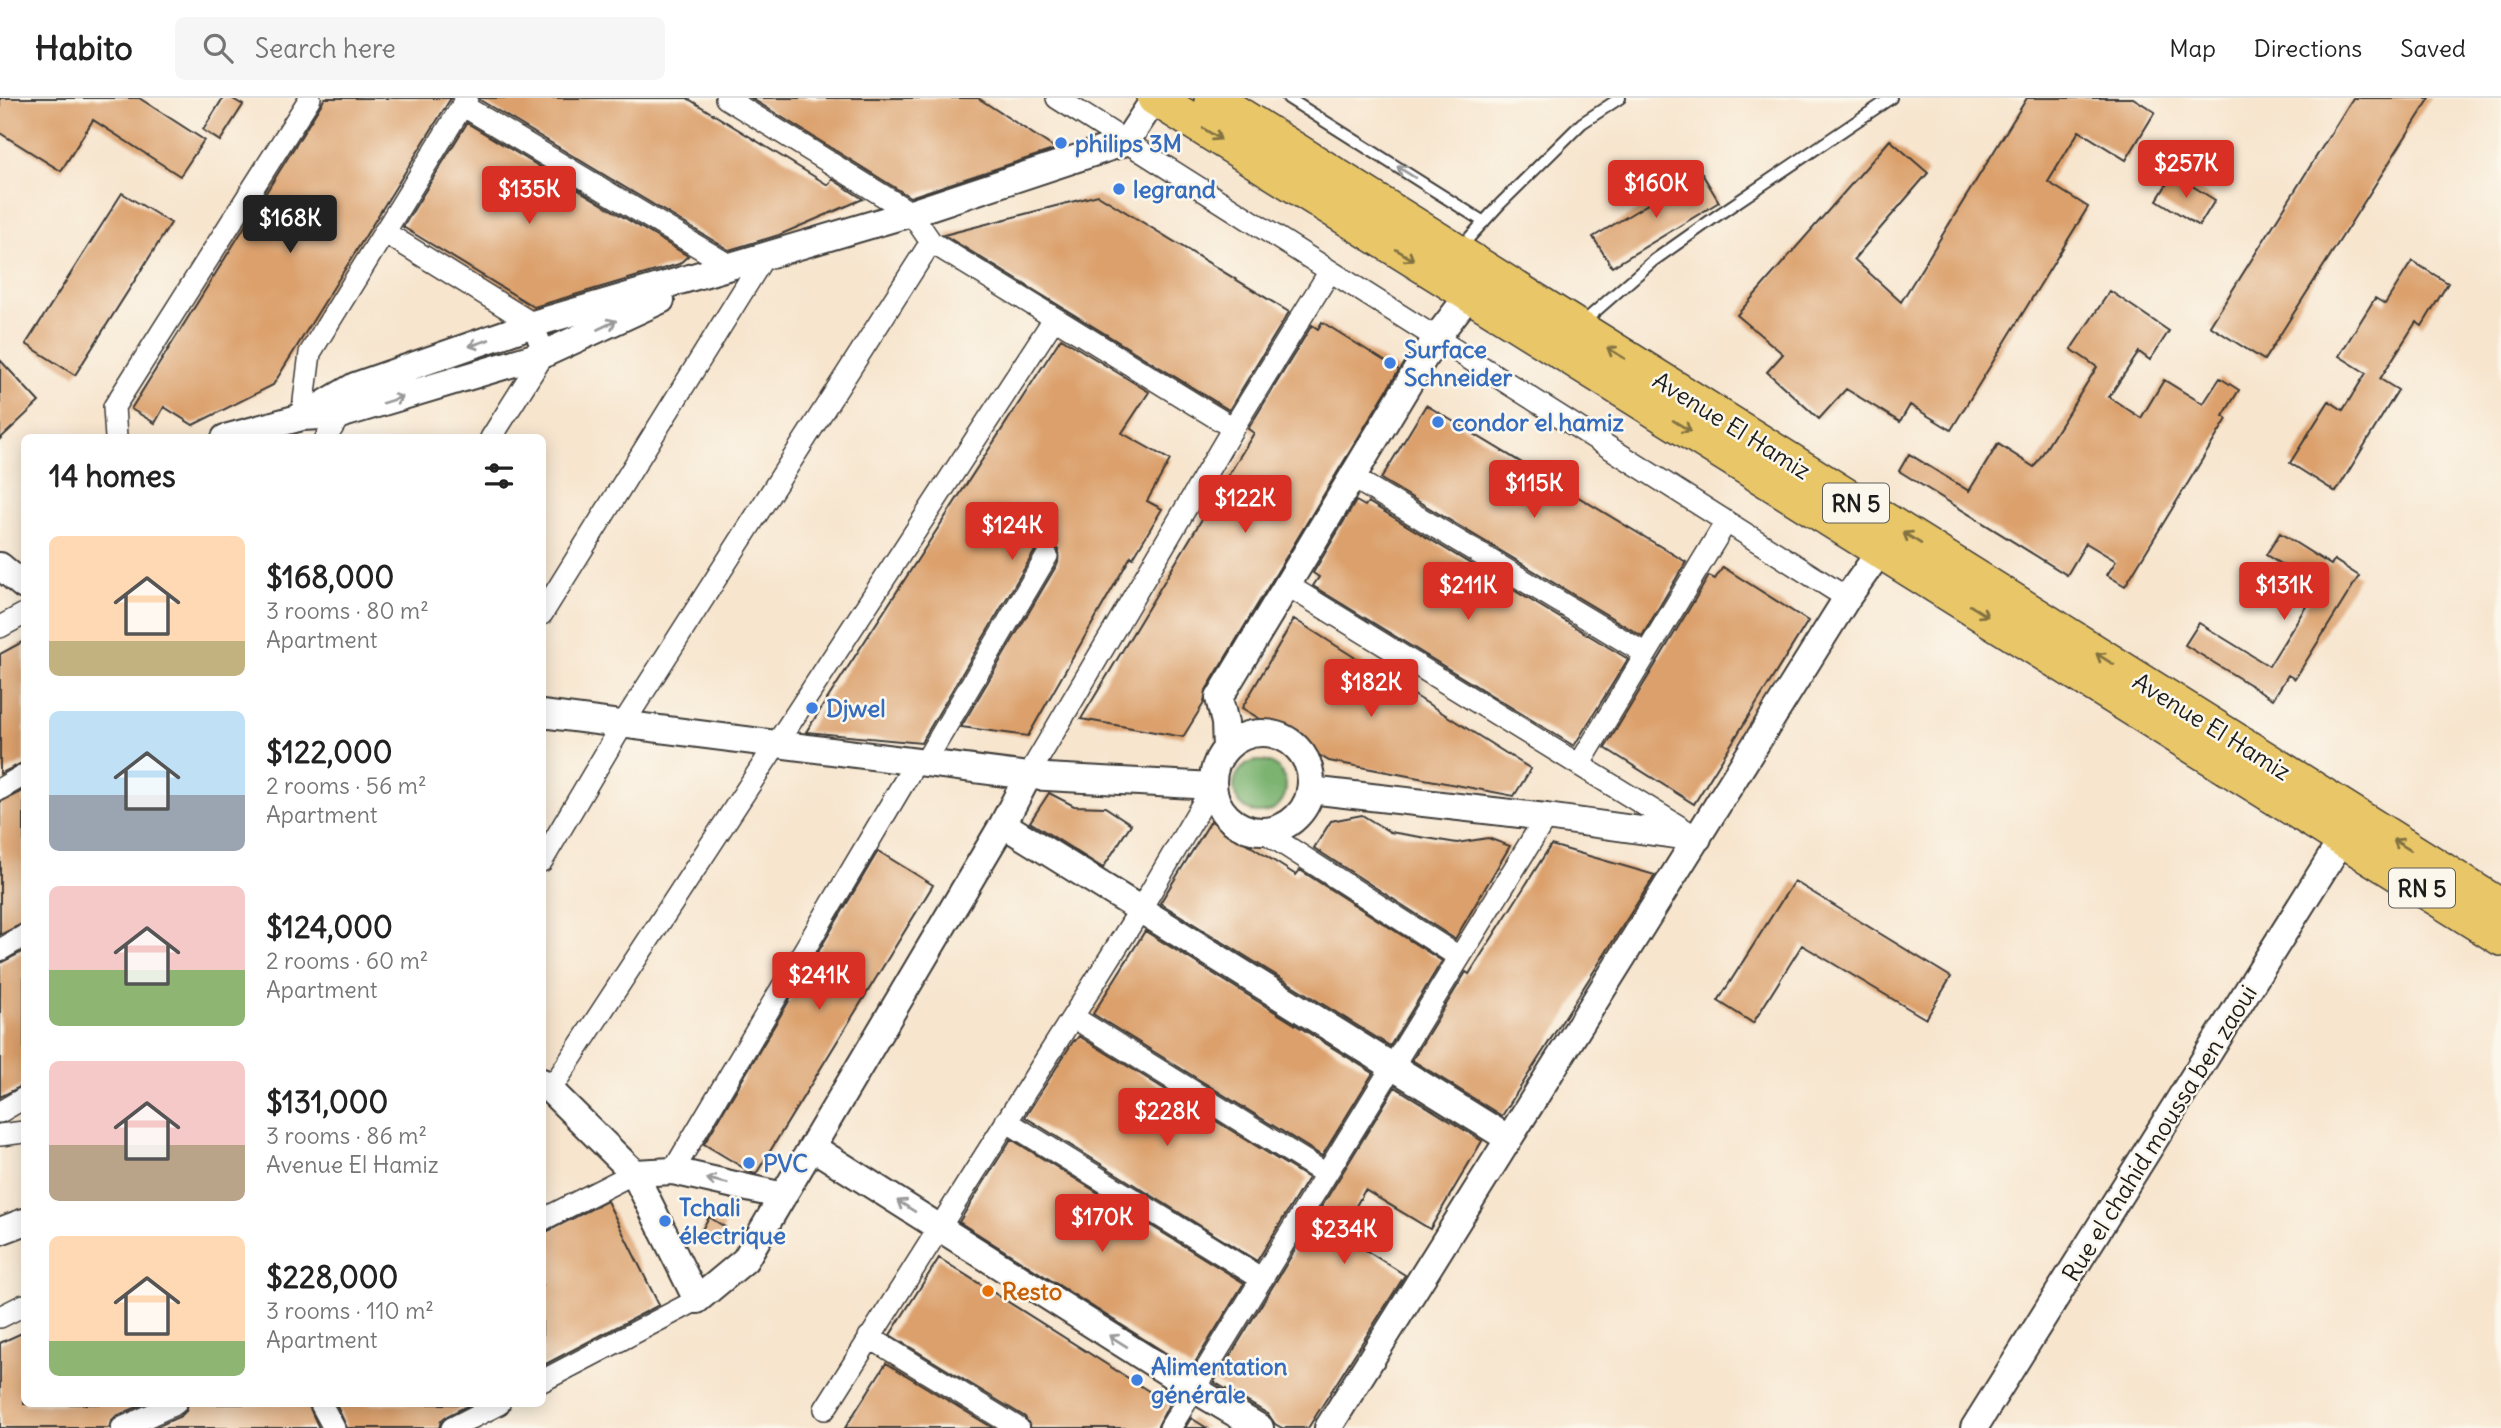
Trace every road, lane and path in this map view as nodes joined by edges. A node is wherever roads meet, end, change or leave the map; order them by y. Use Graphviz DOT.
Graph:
graph roads {
  1 [pos="310,98"];
  2 [pos="726,98"];
  3 [pos="1057,98"];
  4 [pos="1155,98"];
  5 [pos="1212,98"];
  6 [pos="1288,98"];
  7 [pos="1620,98"];
  8 [pos="1891,98"];
  9 [pos="464,102"];
  10 [pos="1126,142"];
  11 [pos="911,213"];
  12 [pos="1484,222"];
  13 [pos="384,232"];
  14 [pos="930,242"];
  15 [pos="1457,252"];
  16 [pos="764,257"];
  17 [pos="732,267"];
  18 [pos="1330,271"];
  19 [pos="1469,295"];
  20 [pos="1054,319"];
  21 [pos="533,324"];
  22 [pos="1577,328"];
  23 [pos="1436,338"];
  24 [pos="544,354"];
  25 [pos="302,417"];
  26 [pos="333,426"];
  27 [pos="1233,428"];
  28 [pos="116,434"];
  29 [pos="240,434"];
  30 [pos="494,434"];
  31 [pos="1352,477"];
  32 [pos="1726,522"];
  33 [pos="1881,550"];
  34 [pos="1047,556"];
  35 [pos="0,566"];
  36 [pos="21,584"];
  37 [pos="1287,585"];
  38 [pos="1847,598"];
  39 [pos="546,608"];
  40 [pos="21,616"];
  41 [pos="0,627"];
  42 [pos="1646,654"];
  43 [pos="546,714"];
  44 [pos="622,724"];
  45 [pos="775,744"];
  46 [pos="1226,748"];
  47 [pos="920,762"];
  48 [pos="1579,765"];
  49 [pos="1028,776"];
  50 [pos="21,777"];
  51 [pos="1213,786"];
  52 [pos="0,789"];
  53 [pos="1310,790"];
  54 [pos="1546,817"];
  55 [pos="1003,824"];
  56 [pos="1263,831"];
  57 [pos="1698,838"];
  58 [pos="2343,838"];
  59 [pos="546,853"];
  60 [pos="2501,907"];
  61 [pos="1140,910"];
  62 [pos="21,938"];
  63 [pos="2501,938"];
  64 [pos="0,950"];
  65 [pos="1459,957"];
  66 [pos="1073,1017"];
  67 [pos="1392,1068"];
  68 [pos="547,1085"];
  69 [pos="21,1100"];
  70 [pos="0,1112"];
  71 [pos="1006,1121"];
  72 [pos="21,1132"];
  73 [pos="0,1135"];
  74 [pos="1509,1139"];
  75 [pos="812,1147"];
  76 [pos="673,1171"];
  77 [pos="634,1173"];
  78 [pos="1326,1174"];
  79 [pos="783,1196"];
  80 [pos="546,1218"];
  81 [pos="21,1223"];
  82 [pos="939,1227"];
  83 [pos="0,1231"];
  84 [pos="1262,1279"];
  85 [pos="697,1300"];
  86 [pos="21,1306"];
  87 [pos="0,1317"];
  88 [pos="869,1337"];
  89 [pos="546,1379"];
  90 [pos="1194,1389"];
  91 [pos="168,1407"];
  92 [pos="323,1407"];
  93 [pos="493,1407"];
  94 [pos="825,1409"];
  95 [pos="122,1428"];
  96 [pos="334,1428"];
  97 [pos="452,1428"];
  98 [pos="1018,1428"];
  99 [pos="1170,1428"];
  100 [pos="1260,1428"];
  101 [pos="1328,1428"];
  102 [pos="1975,1428"];
  1 -- 28 [label="street"];
  2 -- 11 [label="street"];
  3 -- 10 [label="street"];
  4 -- 10 [label="street"];
  4 -- 19 [label="highway, RN 5, one-way"];
  5 -- 15 [label="highway, Avenue El Hamiz / RN 5"];
  12 -- 6 [label="lane, one-way"];
  7 -- 12 [label="lane"];
  8 -- 22 [label="lane"];
  9 -- 13 [label="street"];
  9 -- 17 [label="street"];
  10 -- 11 [label="street"];
  10 -- 18 [label="street"];
  11 -- 14 [label="street"];
  11 -- 16 [label="street"];
  12 -- 15 [label="lane"];
  13 -- 21 [label="street"];
  13 -- 25 [label="street"];
  14 -- 20 [label="street"];
  14 -- 44 [label="street"];
  15 -- 22 [label="highway, Avenue El Hamiz / RN 5"];
  16 -- 17 [label="street"];
  16 -- 39 [label="street"];
  17 -- 21 [label="street"];
  24 -- 17 [label="street, one-way"];
  18 -- 23 [label="street"];
  18 -- 27 [label="street"];
  19 -- 23 [label="street"];
  19 -- 33 [label="highway, RN 5, one-way"];
  20 -- 27 [label="street"];
  20 -- 45 [label="street"];
  21 -- 24 [label="street"];
  21 -- 25 [label="street, one-way"];
  60 -- 22 [label="highway, Avenue El Hamiz / RN 5, one-way"];
  23 -- 31 [label="street"];
  23 -- 32 [label="street"];
  26 -- 24 [label="street, one-way"];
  24 -- 30 [label="street"];
  25 -- 26 [label="street"];
  25 -- 29 [label="street"];
  27 -- 49 [label="street"];
  31 -- 37 [label="street"];
  31 -- 42 [label="street"];
  32 -- 38 [label="street"];
  32 -- 42 [label="street"];
  33 -- 38 [label="street"];
  33 -- 58 [label="highway, RN 5, one-way"];
  34 -- 47 [label="street"];
  35 -- 36 [label="street"];
  37 -- 46 [label="street"];
  37 -- 48 [label="street"];
  38 -- 57 [label="street"];
  40 -- 41 [label="street"];
  42 -- 48 [label="street"];
  43 -- 44 [label="street"];
  44 -- 45 [label="street"];
  44 -- 59 [label="street"];
  45 -- 47 [label="street"];
  45 -- 68 [label="street"];
  46 -- 51 [label="street"];
  46 -- 53 [label="street"];
  47 -- 49 [label="street"];
  47 -- 76 [label="street"];
  48 -- 57 [label="street"];
  49 -- 51 [label="street"];
  49 -- 55 [label="street"];
  50 -- 52 [label="street"];
  51 -- 56 [label="street"];
  51 -- 61 [label="street"];
  53 -- 54 [label="street"];
  53 -- 56 [label="street"];
  54 -- 57 [label="street"];
  54 -- 65 [label="street"];
  55 -- 61 [label="street"];
  55 -- 75 [label="street"];
  56 -- 65 [label="street"];
  57 -- 74 [label="street"];
  58 -- 63 [label="highway, RN 5"];
  58 -- 102 [label="street, Rue el chahid moussa ben zaoui"];
  61 -- 66 [label="street"];
  61 -- 67 [label="street"];
  62 -- 64 [label="street"];
  65 -- 67 [label="street"];
  66 -- 71 [label="street"];
  66 -- 78 [label="street"];
  67 -- 74 [label="street"];
  67 -- 78 [label="street"];
  68 -- 77 [label="street"];
  69 -- 70 [label="street"];
  71 -- 82 [label="street"];
  71 -- 84 [label="street"];
  72 -- 73 [label="street"];
  74 -- 101 [label="street"];
  75 -- 79 [label="street"];
  82 -- 75 [label="street, one-way"];
  76 -- 77 [label="street"];
  79 -- 76 [label="street, one-way"];
  77 -- 80 [label="street"];
  77 -- 85 [label="street"];
  78 -- 84 [label="street"];
  79 -- 85 [label="street"];
  81 -- 83 [label="street"];
  82 -- 88 [label="street"];
  90 -- 82 [label="street, one-way"];
  84 -- 90 [label="street"];
  85 -- 89 [label="street"];
  86 -- 87 [label="street"];
  88 -- 94 [label="street"];
  88 -- 98 [label="street"];
  90 -- 99 [label="street"];
  90 -- 100 [label="street"];
  91 -- 95 [label="street"];
  92 -- 96 [label="street"];
  93 -- 97 [label="street"];
}
